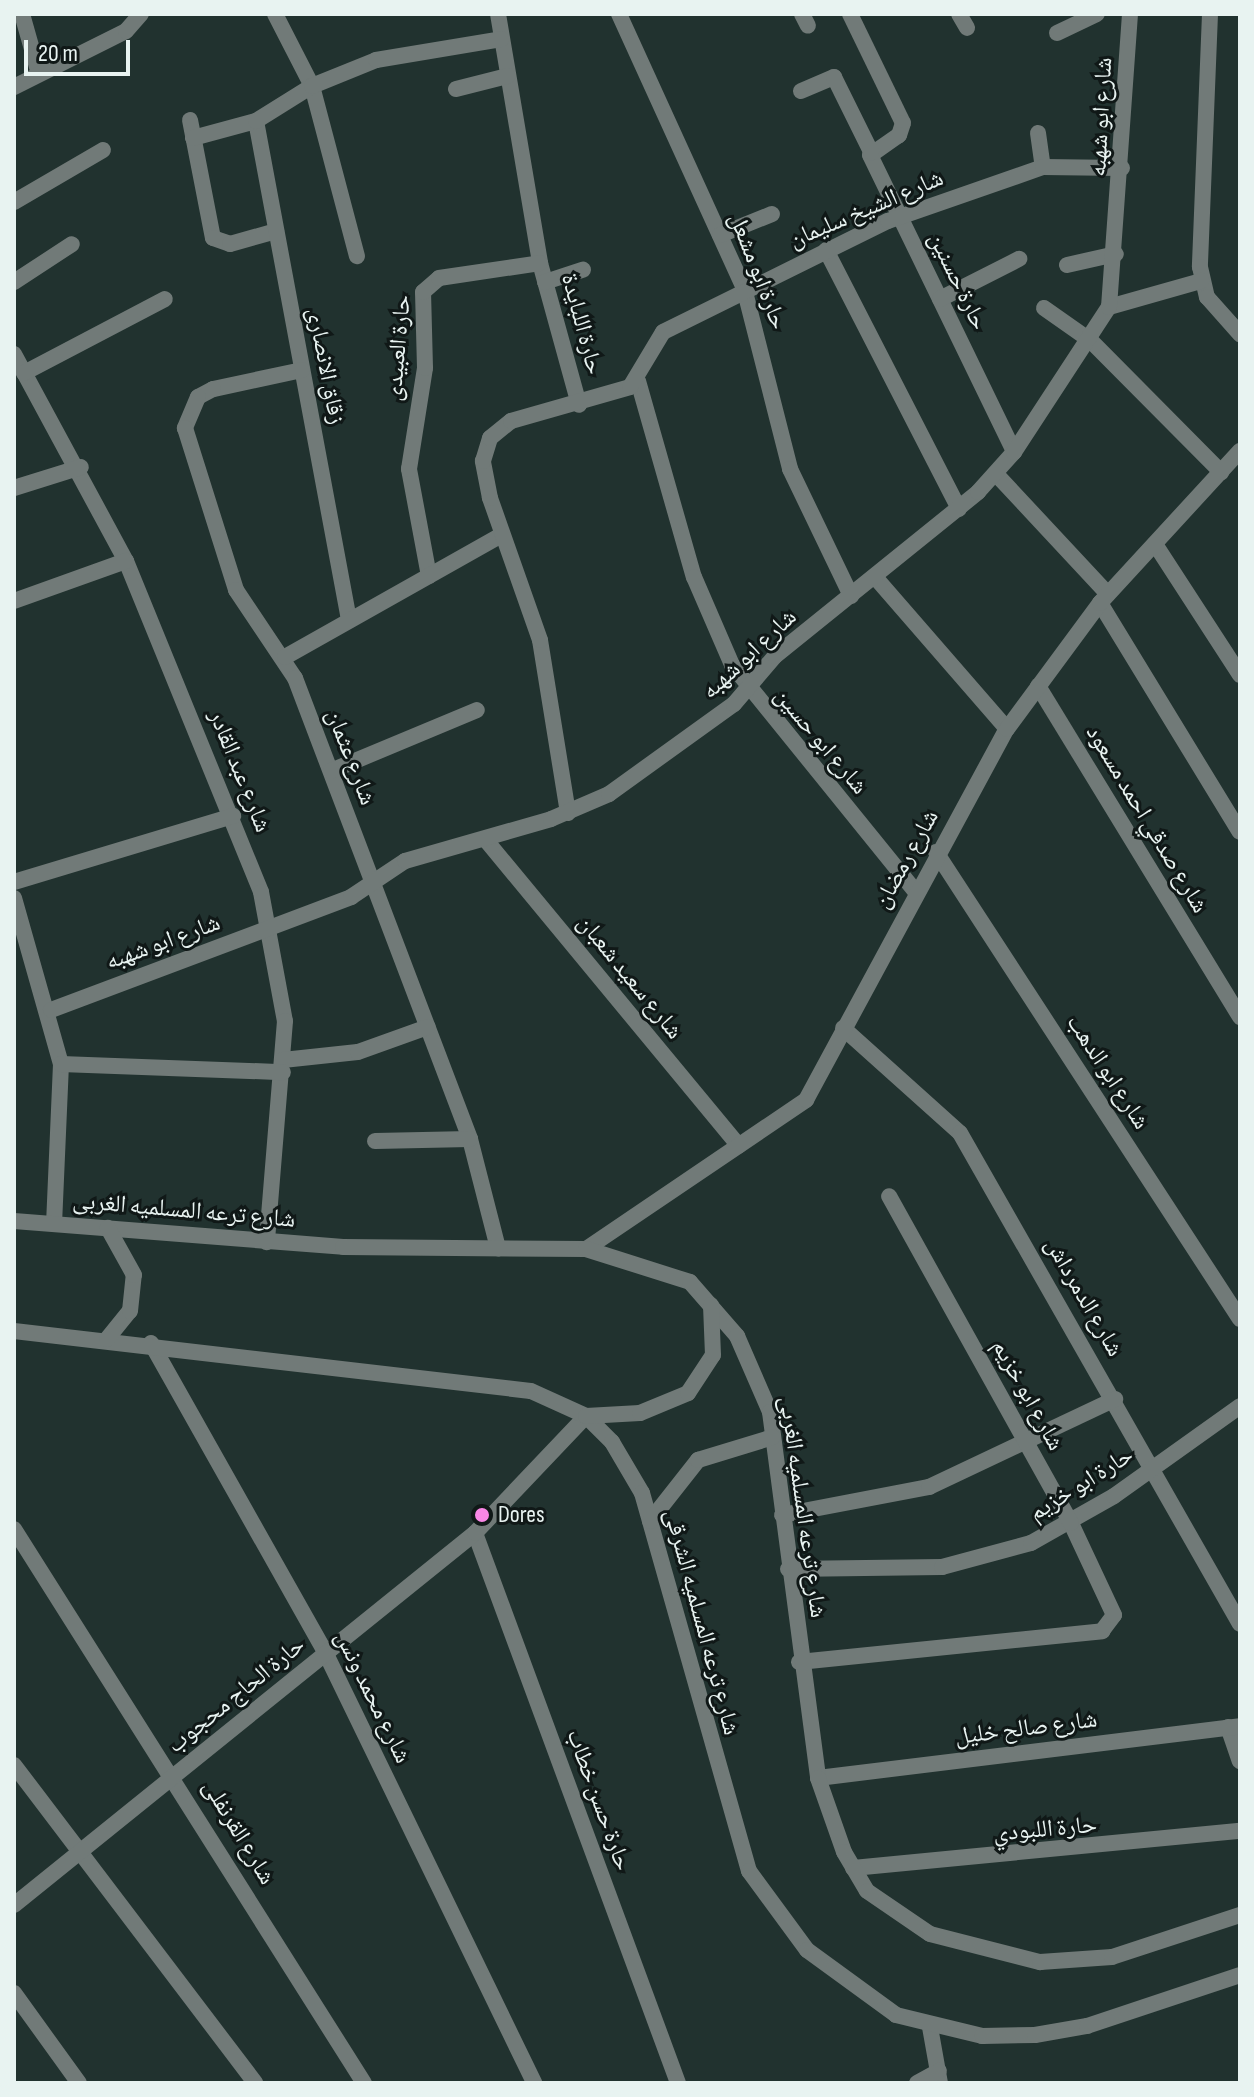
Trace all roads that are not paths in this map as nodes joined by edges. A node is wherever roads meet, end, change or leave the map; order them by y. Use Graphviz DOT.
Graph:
graph roads {
  1 [pos="22,14"];
  2 [pos="141,14"];
  3 [pos="275,14"];
  4 [pos="498,14"];
  5 [pos="619,14"];
  6 [pos="850,14"];
  7 [pos="1097,14"];
  8 [pos="1130,14"];
  9 [pos="1210,14"];
  10 [pos="1057,33"];
  11 [pos="501,39"];
  12 [pos="39,74"];
  13 [pos="507,76"];
  14 [pos="312,86"];
  15 [pos="14,87"];
  16 [pos="456,89"];
  17 [pos="801,91"];
  18 [pos="190,120"];
  19 [pos="256,121"];
  20 [pos="1038,133"];
  21 [pos="193,138"];
  22 [pos="103,150"];
  23 [pos="871,152"];
  24 [pos="1043,167"];
  25 [pos="1122,168"];
  26 [pos="14,202"];
  27 [pos="772,214"];
  28 [pos="900,218"];
  29 [pos="276,231"];
  30 [pos="720,235"];
  31 [pos="72,244"];
  32 [pos="826,250"];
  33 [pos="1116,254"];
  34 [pos="357,256"];
  35 [pos="1019,259"];
  36 [pos="540,263"];
  37 [pos="1067,265"];
  38 [pos="583,270"];
  39 [pos="1201,281"];
  40 [pos="14,282"];
  41 [pos="545,282"];
  42 [pos="744,288"];
  43 [pos="165,299"];
  44 [pos="940,299"];
  45 [pos="1109,307"];
  46 [pos="1044,308"];
  47 [pos="1240,334"];
  48 [pos="1091,341"];
  49 [pos="17,361"];
  50 [pos="302,370"];
  51 [pos="638,381"];
  52 [pos="579,405"];
  53 [pos="1240,451"];
  54 [pos="1014,452"];
  55 [pos="81,467"];
  56 [pos="1221,472"];
  57 [pos="996,474"];
  58 [pos="14,488"];
  59 [pos="959,509"];
  60 [pos="500,536"];
  61 [pos="1155,544"];
  62 [pos="126,561"];
  63 [pos="429,576"];
  64 [pos="875,577"];
  65 [pos="851,596"];
  66 [pos="1104,598"];
  67 [pos="14,601"];
  68 [pos="349,620"];
  69 [pos="285,657"];
  70 [pos="1240,675"];
  71 [pos="1038,686"];
  72 [pos="747,690"];
  73 [pos="477,710"];
  74 [pos="1007,729"];
  75 [pos="331,771"];
  76 [pos="568,813"];
  77 [pos="233,816"];
  78 [pos="1240,832"];
  79 [pos="485,839"];
  80 [pos="936,852"];
  81 [pos="14,882"];
  82 [pos="373,883"];
  83 [pos="915,891"];
  84 [pos="14,898"];
  85 [pos="271,928"];
  86 [pos="51,1010"];
  87 [pos="1240,1017"];
  88 [pos="428,1027"];
  89 [pos="843,1028"];
  90 [pos="61,1064"];
  91 [pos="283,1066"];
  92 [pos="470,1139"];
  93 [pos="375,1141"];
  94 [pos="739,1146"];
  95 [pos="889,1196"];
  96 [pos="14,1221"];
  97 [pos="54,1223"];
  98 [pos="108,1228"];
  99 [pos="267,1242"];
  100 [pos="498,1248"];
  101 [pos="586,1249"];
  102 [pos="703,1290"];
  103 [pos="1240,1319"];
  104 [pos="14,1331"];
  105 [pos="107,1339"];
  106 [pos="151,1343"];
  107 [pos="1115,1399"];
  108 [pos="1240,1406"];
  109 [pos="586,1416"];
  110 [pos="773,1437"];
  111 [pos="1025,1440"];
  112 [pos="1154,1466"];
  113 [pos="782,1515"];
  114 [pos="650,1521"];
  115 [pos="1071,1523"];
  116 [pos="14,1529"];
  117 [pos="475,1533"];
  118 [pos="788,1569"];
  119 [pos="1240,1624"];
  120 [pos="326,1654"];
  121 [pos="799,1662"];
  122 [pos="1234,1726"];
  123 [pos="1240,1761"];
  124 [pos="14,1765"];
  125 [pos="176,1775"];
  126 [pos="818,1778"];
  127 [pos="1240,1831"];
  128 [pos="82,1849"];
  129 [pos="853,1868"];
  130 [pos="14,1905"];
  131 [pos="1240,1915"];
  132 [pos="1240,1975"];
  133 [pos="14,1993"];
  134 [pos="930,2027"];
  135 [pos="940,2077"];
  136 [pos="79,2083"];
  137 [pos="255,2083"];
  138 [pos="364,2083"];
  139 [pos="534,2083"];
  140 [pos="678,2083"];
  141 [pos="917,2083"];
  1 -- 12 [label="street"];
  2 -- 12 [label="street"];
  3 -- 14 [label="street"];
  4 -- 11 [label="street, حارة اللبايدة"];
  5 -- 30 [label="street, حارة ابو مشعل"];
  6 -- 23 [label="street"];
  7 -- 10 [label="street"];
  8 -- 25 [label="street, شارع ابو شهبه"];
  9 -- 39 [label="street"];
  11 -- 13 [label="street, حارة اللبايدة"];
  11 -- 14 [label="street"];
  12 -- 15 [label="street"];
  13 -- 16 [label="street"];
  13 -- 36 [label="street, حارة اللبايدة"];
  14 -- 19 [label="street"];
  14 -- 34 [label="street"];
  17 -- 23 [label="street, حارة حسنين"];
  18 -- 21 [label="street"];
  19 -- 21 [label="street"];
  19 -- 29 [label="street, زقاق الانصارى"];
  20 -- 24 [label="street"];
  21 -- 29 [label="street"];
  22 -- 26 [label="street"];
  23 -- 28 [label="street, حارة حسنين"];
  24 -- 25 [label="street, شارع الشيخ سليمان"];
  24 -- 28 [label="street, شارع الشيخ سليمان"];
  25 -- 33 [label="street, شارع ابو شهبه"];
  27 -- 30 [label="street"];
  28 -- 32 [label="street, شارع الشيخ سليمان"];
  28 -- 44 [label="street, حارة حسنين"];
  29 -- 50 [label="street, زقاق الانصارى"];
  30 -- 42 [label="street, حارة ابو مشعل"];
  31 -- 40 [label="street"];
  32 -- 42 [label="street, شارع الشيخ سليمان"];
  32 -- 59 [label="street"];
  33 -- 37 [label="street"];
  33 -- 45 [label="street, شارع ابو شهبه"];
  35 -- 44 [label="street"];
  36 -- 41 [label="street, حارة اللبايدة"];
  36 -- 63 [label="street, حارة العبيدى"];
  38 -- 41 [label="street"];
  39 -- 45 [label="street"];
  39 -- 47 [label="street"];
  41 -- 52 [label="street, حارة اللبايدة"];
  42 -- 51 [label="street, شارع الشيخ سليمان"];
  42 -- 65 [label="street, حارة ابو مشعل"];
  43 -- 49 [label="street"];
  44 -- 54 [label="street, حارة حسنين"];
  45 -- 48 [label="street, شارع ابو شهبه"];
  46 -- 48 [label="street"];
  48 -- 54 [label="street, شارع ابو شهبه"];
  48 -- 56 [label="street"];
  49 -- 55 [label="street, شارع عبد القادر"];
  50 -- 68 [label="street, زقاق الانصارى"];
  50 -- 69 [label="street, شارع عثمان"];
  51 -- 52 [label="street"];
  51 -- 72 [label="street, شارع ابو حسين"];
  52 -- 60 [label="street, حارة اللبايدة"];
  53 -- 56 [label="street, شارع رمضان"];
  54 -- 57 [label="street, شارع ابو شهبه"];
  55 -- 58 [label="street"];
  55 -- 62 [label="street, شارع عبد القادر"];
  56 -- 61 [label="street, شارع رمضان"];
  57 -- 59 [label="street, شارع ابو شهبه"];
  57 -- 66 [label="street"];
  59 -- 64 [label="street, شارع ابو شهبه"];
  60 -- 63 [label="street"];
  60 -- 76 [label="street, حارة اللبايدة"];
  61 -- 66 [label="street, شارع رمضان"];
  61 -- 70 [label="street"];
  62 -- 67 [label="street"];
  62 -- 77 [label="street, شارع عبد القادر"];
  63 -- 68 [label="street"];
  64 -- 65 [label="street, شارع ابو شهبه"];
  64 -- 74 [label="street"];
  65 -- 72 [label="street, شارع ابو شهبه"];
  66 -- 71 [label="street, شارع رمضان"];
  66 -- 78 [label="street"];
  68 -- 69 [label="street"];
  69 -- 75 [label="street, شارع عثمان"];
  71 -- 74 [label="street, شارع رمضان"];
  71 -- 87 [label="street, شارع صدقي احمد مسعود"];
  72 -- 76 [label="street, شارع ابو شهبه"];
  72 -- 83 [label="street, شارع ابو حسين"];
  73 -- 75 [label="street"];
  74 -- 80 [label="street, شارع رمضان"];
  75 -- 82 [label="street, شارع عثمان"];
  76 -- 79 [label="street, شارع ابو شهبه"];
  77 -- 81 [label="street"];
  77 -- 85 [label="street, شارع عبد القادر"];
  79 -- 82 [label="street, شارع ابو شهبه"];
  79 -- 94 [label="street, شارع سعيد شعبان"];
  80 -- 83 [label="street, شارع رمضان"];
  80 -- 103 [label="street, شارع ابو الدهب"];
  82 -- 85 [label="street, شارع ابو شهبه"];
  82 -- 88 [label="street, شارع عثمان"];
  83 -- 89 [label="street, شارع رمضان"];
  84 -- 86 [label="street"];
  85 -- 86 [label="street, شارع ابو شهبه"];
  85 -- 91 [label="street, شارع عبد القادر"];
  86 -- 90 [label="street"];
  88 -- 91 [label="street"];
  88 -- 92 [label="street, شارع عثمان"];
  89 -- 94 [label="street, شارع رمضان"];
  89 -- 107 [label="street, شارع الدمرداش"];
  90 -- 91 [label="street"];
  90 -- 97 [label="street"];
  91 -- 99 [label="street, شارع عبد القادر"];
  92 -- 93 [label="street"];
  92 -- 100 [label="street, شارع عثمان"];
  94 -- 101 [label="street, شارع رمضان"];
  95 -- 111 [label="street, شارع ابو خزيم"];
  96 -- 97 [label="street, شارع ترعه المسلميه الغربى"];
  97 -- 98 [label="street, شارع ترعه المسلميه الغربى"];
  98 -- 99 [label="street, شارع ترعه المسلميه الغربى"];
  98 -- 105 [label="street"];
  99 -- 100 [label="street, شارع ترعه المسلميه الغربى"];
  100 -- 101 [label="street, شارع ترعه المسلميه الغربى"];
  101 -- 102 [label="street, شارع ترعه المسلميه الغربى"];
  102 -- 109 [label="street"];
  102 -- 110 [label="street, شارع ترعه المسلميه الغربى"];
  104 -- 105 [label="street, شارع ترعه المسلميه الشرقى"];
  105 -- 106 [label="street, شارع ترعه المسلميه الشرقى"];
  106 -- 109 [label="street, شارع ترعه المسلميه الشرقى"];
  106 -- 120 [label="street, شارع محمد ونس"];
  107 -- 111 [label="street"];
  107 -- 112 [label="street, شارع الدمرداش"];
  108 -- 112 [label="street, حارة ابو خزيم"];
  109 -- 114 [label="street, شارع ترعه المسلميه الشرقى"];
  109 -- 117 [label="street, حارة الحاج محجوب"];
  110 -- 113 [label="street, شارع ترعه المسلميه الغربى"];
  110 -- 114 [label="street"];
  111 -- 113 [label="street"];
  111 -- 115 [label="street, شارع ابو خزيم"];
  112 -- 115 [label="street, حارة ابو خزيم"];
  112 -- 119 [label="street, شارع الدمرداش"];
  113 -- 118 [label="street, شارع ترعه المسلميه الغربى"];
  114 -- 134 [label="street, شارع ترعه المسلميه الشرقى"];
  115 -- 118 [label="street, حارة ابو خزيم"];
  115 -- 121 [label="street, شارع ابو خزيم"];
  116 -- 125 [label="street, شارع القرنفلى"];
  117 -- 120 [label="street, حارة الحاج محجوب"];
  117 -- 140 [label="street, حارة حسن خطاب"];
  118 -- 121 [label="street, شارع ترعه المسلميه الغربى"];
  120 -- 125 [label="street, حارة الحاج محجوب"];
  120 -- 139 [label="street, شارع محمد ونس"];
  121 -- 126 [label="street, شارع ترعه المسلميه الغربى"];
  122 -- 123 [label="street"];
  122 -- 126 [label="street, شارع صالح خليل"];
  124 -- 128 [label="street"];
  125 -- 128 [label="street, حارة الحاج محجوب"];
  125 -- 138 [label="street, شارع القرنفلى"];
  126 -- 129 [label="street, شارع ترعه المسلميه الغربى"];
  127 -- 129 [label="street, حارة اللبودي"];
  128 -- 130 [label="street, حارة الحاج محجوب"];
  128 -- 137 [label="street"];
  129 -- 131 [label="street, شارع ترعه المسلميه الغربى"];
  132 -- 134 [label="street, شارع ترعه المسلميه الشرقى"];
  133 -- 136 [label="street"];
  134 -- 135 [label="street"];
  135 -- 141 [label="street"];
}
